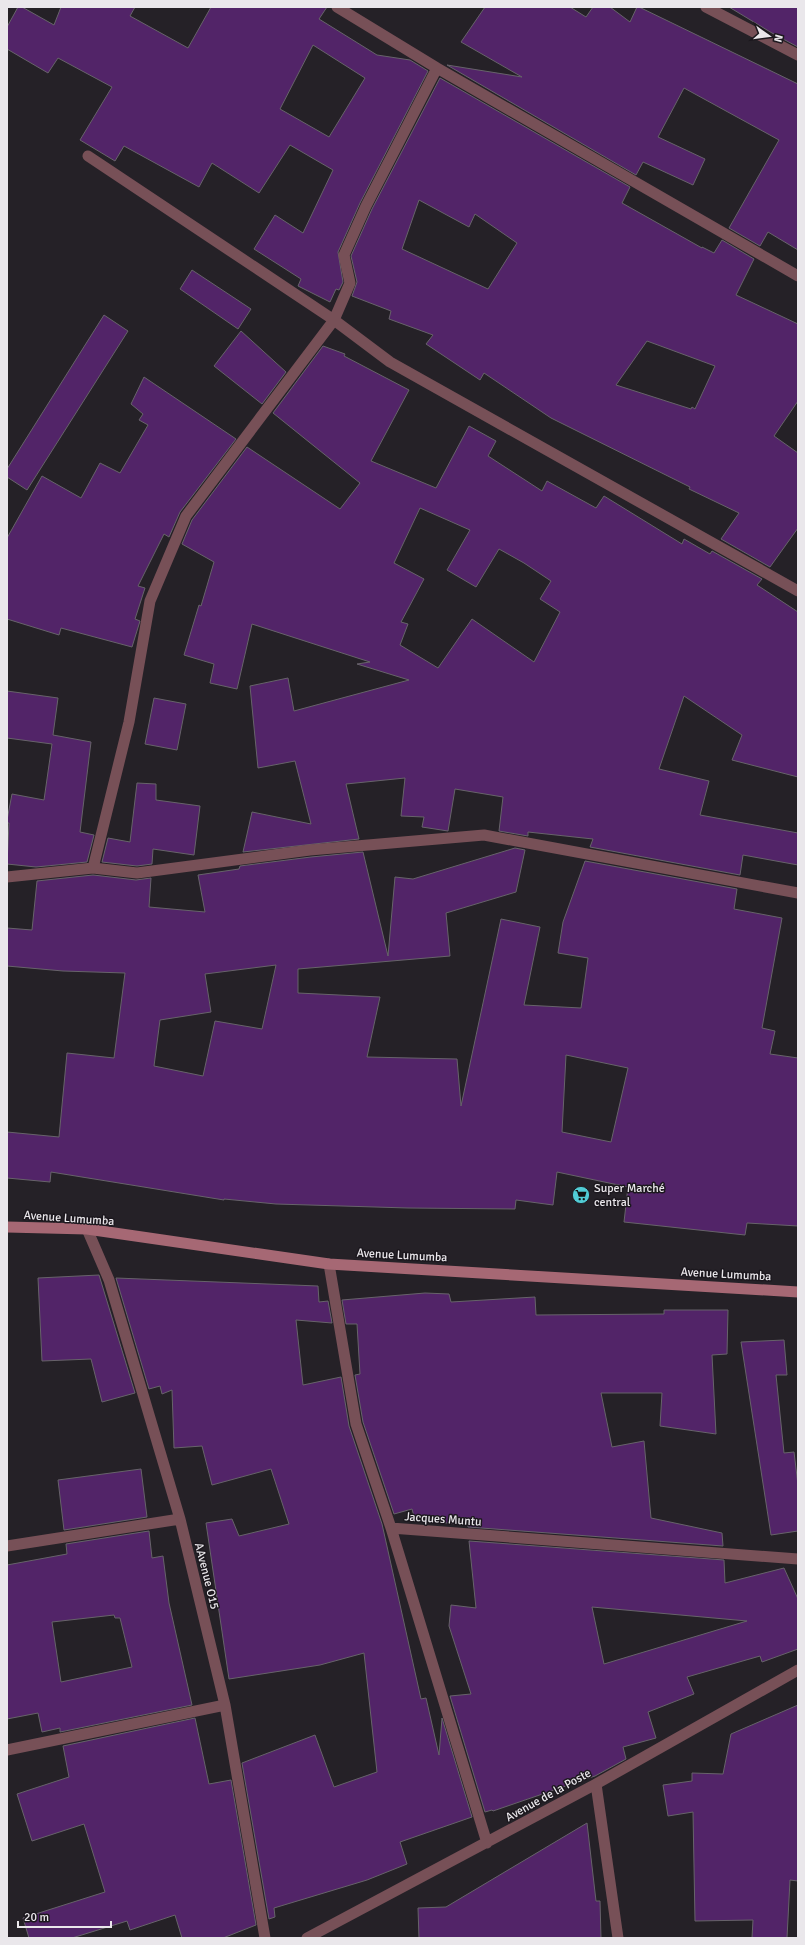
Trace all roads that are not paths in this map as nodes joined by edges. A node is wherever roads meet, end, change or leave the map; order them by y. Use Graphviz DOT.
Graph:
graph roads {
  1 [pos="337,7"];
  2 [pos="706,7"];
  3 [pos="798,55"];
  4 [pos="437,68"];
  5 [pos="88,156"];
  6 [pos="798,276"];
  7 [pos="334,320"];
  8 [pos="798,590"];
  9 [pos="93,868"];
  10 [pos="7,877"];
  11 [pos="798,894"];
  12 [pos="7,1227"];
  13 [pos="87,1229"];
  14 [pos="329,1264"];
  15 [pos="798,1292"];
  16 [pos="180,1519"];
  17 [pos="391,1528"];
  18 [pos="7,1546"];
  19 [pos="798,1559"];
  20 [pos="798,1670"];
  21 [pos="225,1705"];
  22 [pos="7,1750"];
  23 [pos="596,1784"];
  24 [pos="487,1843"];
  25 [pos="265,1938"];
  26 [pos="307,1938"];
  27 [pos="618,1938"];
  1 -- 4 [label="street"];
  2 -- 3 [label="street"];
  4 -- 6 [label="street"];
  4 -- 7 [label="street"];
  5 -- 7 [label="street"];
  7 -- 8 [label="street"];
  7 -- 9 [label="street"];
  9 -- 10 [label="street"];
  9 -- 11 [label="street"];
  12 -- 13 [label="main road, Avenue Lumumba"];
  13 -- 14 [label="main road, Avenue Lumumba"];
  13 -- 16 [label="street, AAvenue O15"];
  14 -- 15 [label="main road, Avenue Lumumba"];
  14 -- 17 [label="street"];
  16 -- 18 [label="street"];
  16 -- 21 [label="street, AAvenue O15"];
  17 -- 19 [label="street, Jacques Muntu"];
  17 -- 24 [label="street, Jacques Muntu"];
  20 -- 23 [label="street, Avenue de la Poste"];
  21 -- 22 [label="street"];
  21 -- 25 [label="street, AAvenue O15"];
  23 -- 24 [label="street, Avenue de la Poste"];
  23 -- 27 [label="street"];
  24 -- 26 [label="street, Avenue de la Poste"];
}
